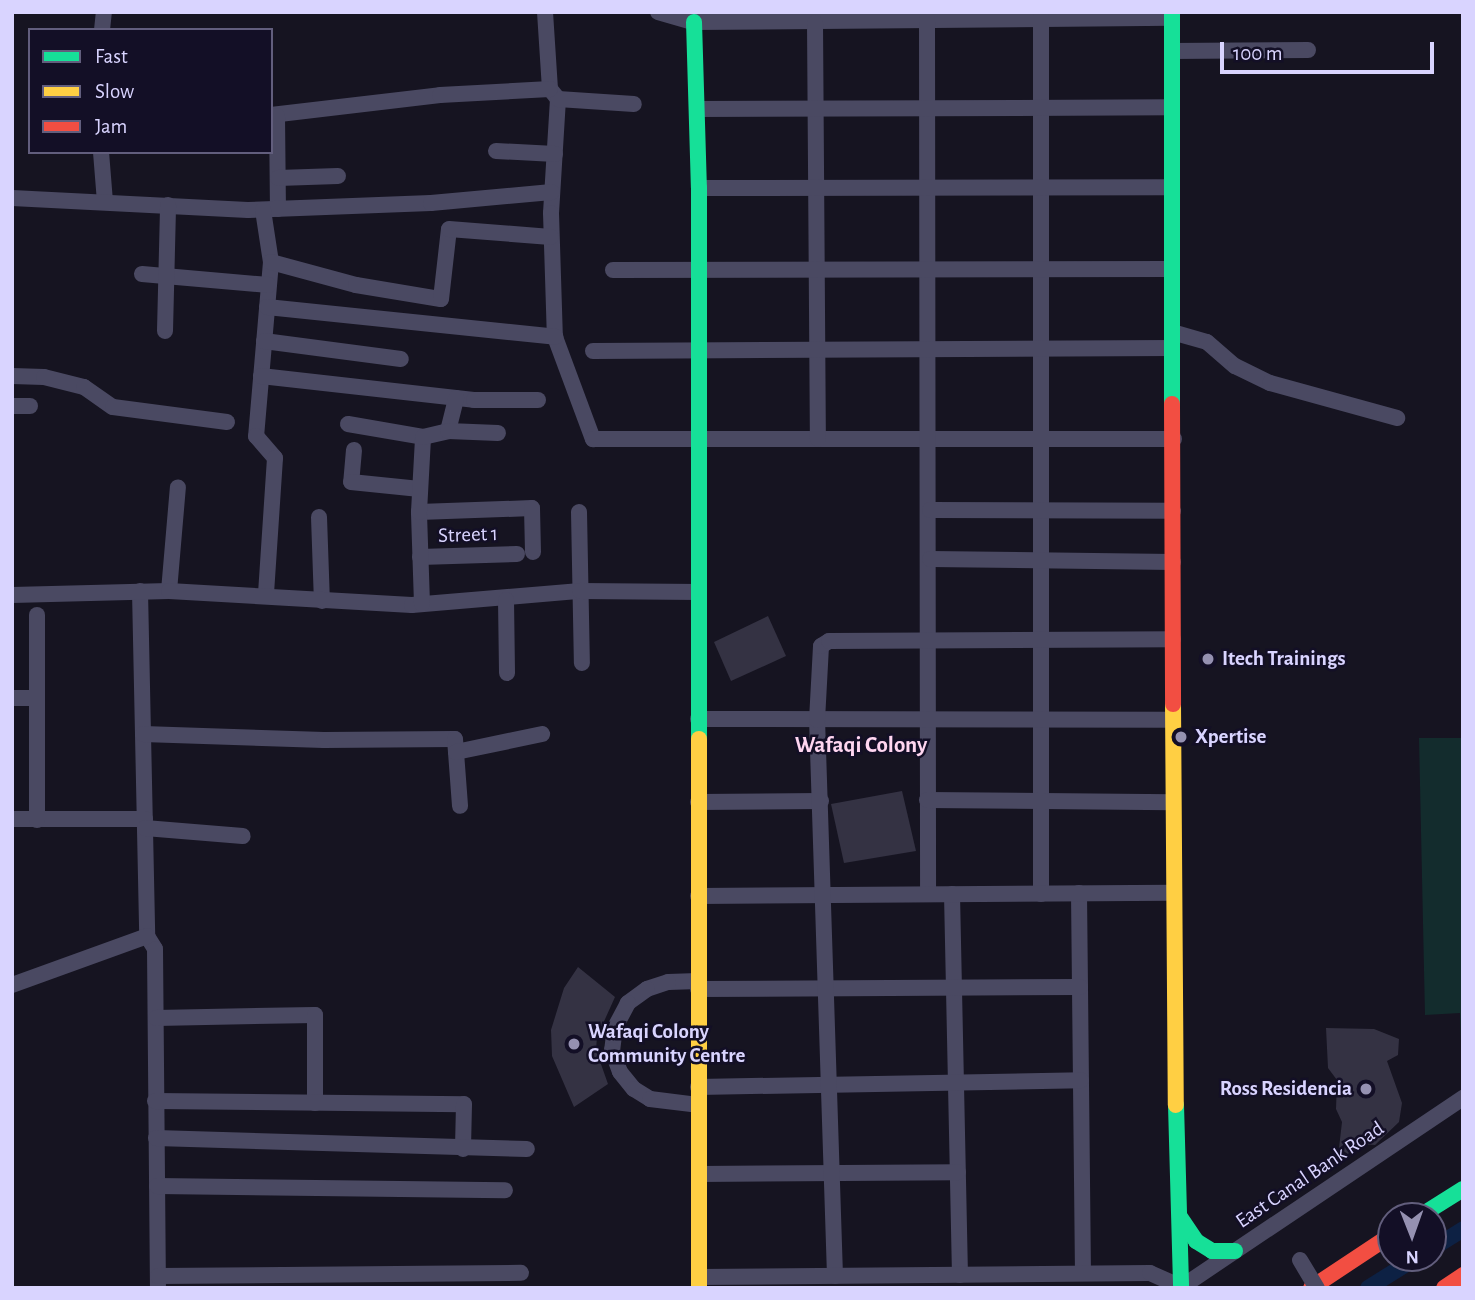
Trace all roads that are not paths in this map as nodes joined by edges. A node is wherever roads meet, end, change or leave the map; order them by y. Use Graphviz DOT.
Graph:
graph roads {
  1 [pos="545,12"];
  2 [pos="658,12"];
  3 [pos="1035,15"];
  4 [pos="1172,15"];
  5 [pos="738,17"];
  6 [pos="916,17"];
  7 [pos="819,19"];
  8 [pos="694,22"];
  9 [pos="1308,50"];
  10 [pos="1172,51"];
  11 [pos="554,94"];
  12 [pos="634,104"];
  13 [pos="1040,107"];
  14 [pos="1172,107"];
  15 [pos="816,108"];
  16 [pos="930,108"];
  17 [pos="697,109"];
  18 [pos="274,116"];
  19 [pos="496,151"];
  20 [pos="101,154"];
  21 [pos="555,154"];
  22 [pos="338,176"];
  23 [pos="278,178"];
  24 [pos="1172,187"];
  25 [pos="699,188"];
  26 [pos="930,188"];
  27 [pos="1041,188"];
  28 [pos="816,190"];
  29 [pos="552,192"];
  30 [pos="12,198"];
  31 [pos="105,202"];
  32 [pos="168,205"];
  33 [pos="270,209"];
  34 [pos="551,237"];
  35 [pos="271,262"];
  36 [pos="1042,269"];
  37 [pos="1172,269"];
  38 [pos="613,270"];
  39 [pos="930,270"];
  40 [pos="817,272"];
  41 [pos="700,273"];
  42 [pos="142,274"];
  43 [pos="166,275"];
  44 [pos="269,285"];
  45 [pos="267,307"];
  46 [pos="165,331"];
  47 [pos="555,337"];
  48 [pos="1172,340"];
  49 [pos="264,341"];
  50 [pos="1042,349"];
  51 [pos="698,350"];
  52 [pos="930,350"];
  53 [pos="593,351"];
  54 [pos="818,351"];
  55 [pos="401,359"];
  56 [pos="12,376"];
  57 [pos="261,376"];
  58 [pos="456,398"];
  59 [pos="538,400"];
  60 [pos="12,406"];
  61 [pos="30,406"];
  62 [pos="1396,418"];
  63 [pos="227,422"];
  64 [pos="348,425"];
  65 [pos="448,431"];
  66 [pos="498,433"];
  67 [pos="424,437"];
  68 [pos="700,438"];
  69 [pos="930,438"];
  70 [pos="818,439"];
  71 [pos="1044,439"];
  72 [pos="1174,439"];
  73 [pos="354,450"];
  74 [pos="178,487"];
  75 [pos="420,489"];
  76 [pos="930,510"];
  77 [pos="1044,510"];
  78 [pos="1173,511"];
  79 [pos="419,512"];
  80 [pos="579,512"];
  81 [pos="319,517"];
  82 [pos="421,557"];
  83 [pos="930,559"];
  84 [pos="1044,561"];
  85 [pos="1173,562"];
  86 [pos="141,591"];
  87 [pos="169,591"];
  88 [pos="580,591"];
  89 [pos="699,592"];
  90 [pos="265,594"];
  91 [pos="12,595"];
  92 [pos="506,600"];
  93 [pos="322,601"];
  94 [pos="422,604"];
  95 [pos="37,615"];
  96 [pos="929,639"];
  97 [pos="1044,639"];
  98 [pos="1173,639"];
  99 [pos="582,663"];
  100 [pos="507,673"];
  101 [pos="12,698"];
  102 [pos="37,698"];
  103 [pos="698,719"];
  104 [pos="817,720"];
  105 [pos="1043,720"];
  106 [pos="1172,720"];
  107 [pos="927,722"];
  108 [pos="143,734"];
  109 [pos="542,734"];
  110 [pos="456,752"];
  111 [pos="927,800"];
  112 [pos="821,801"];
  113 [pos="698,802"];
  114 [pos="1042,802"];
  115 [pos="1173,802"];
  116 [pos="460,806"];
  117 [pos="12,820"];
  118 [pos="37,820"];
  119 [pos="145,824"];
  120 [pos="243,836"];
  121 [pos="1173,893"];
  122 [pos="928,894"];
  123 [pos="952,894"];
  124 [pos="1041,894"];
  125 [pos="1079,894"];
  126 [pos="825,895"];
  127 [pos="698,896"];
  128 [pos="148,936"];
  129 [pos="12,985"];
  130 [pos="698,985"];
  131 [pos="827,986"];
  132 [pos="954,987"];
  133 [pos="1080,987"];
  134 [pos="156,1018"];
  135 [pos="1081,1080"];
  136 [pos="956,1083"];
  137 [pos="698,1087"];
  138 [pos="829,1087"];
  139 [pos="1463,1097"];
  140 [pos="155,1101"];
  141 [pos="315,1103"];
  142 [pos="698,1105"];
  143 [pos="156,1138"];
  144 [pos="463,1149"];
  145 [pos="527,1149"];
  146 [pos="958,1172"];
  147 [pos="832,1173"];
  148 [pos="699,1174"];
  149 [pos="157,1186"];
  150 [pos="1463,1189"];
  151 [pos="505,1190"];
  152 [pos="1442,1202"];
  153 [pos="1179,1215"];
  154 [pos="1377,1244"];
  155 [pos="1235,1251"];
  156 [pos="1300,1260"];
  157 [pos="522,1273"];
  158 [pos="1083,1273"];
  159 [pos="960,1275"];
  160 [pos="1463,1275"];
  161 [pos="835,1276"];
  162 [pos="158,1282"];
  163 [pos="899,1282"];
  164 [pos="699,1283"];
  165 [pos="1181,1288"];
  166 [pos="1311,1288"];
  167 [pos="1317,1288"];
  168 [pos="1444,1288"];
  1 -- 11 [label="street"];
  2 -- 8 [label="street"];
  3 -- 4 [label="street"];
  3 -- 6 [label="street"];
  3 -- 13 [label="street"];
  4 -- 10 [label="main road"];
  5 -- 7 [label="street"];
  5 -- 8 [label="street"];
  6 -- 7 [label="street"];
  6 -- 16 [label="street"];
  7 -- 15 [label="street"];
  8 -- 17 [label="main road"];
  9 -- 10 [label="street"];
  10 -- 14 [label="main road"];
  11 -- 12 [label="street"];
  11 -- 18 [label="street"];
  11 -- 21 [label="street"];
  13 -- 14 [label="street"];
  13 -- 16 [label="street"];
  13 -- 27 [label="street"];
  14 -- 24 [label="main road"];
  15 -- 16 [label="street"];
  15 -- 17 [label="street"];
  15 -- 28 [label="street"];
  16 -- 26 [label="street"];
  17 -- 25 [label="main road"];
  18 -- 23 [label="street"];
  19 -- 21 [label="street"];
  20 -- 31 [label="street"];
  21 -- 29 [label="street"];
  22 -- 23 [label="street"];
  23 -- 33 [label="street"];
  24 -- 27 [label="street"];
  24 -- 37 [label="main road"];
  25 -- 28 [label="street"];
  25 -- 41 [label="main road"];
  26 -- 27 [label="street"];
  26 -- 28 [label="street"];
  26 -- 39 [label="street"];
  27 -- 36 [label="street"];
  28 -- 40 [label="street"];
  29 -- 33 [label="street"];
  29 -- 34 [label="street"];
  30 -- 31 [label="street"];
  31 -- 32 [label="street"];
  32 -- 33 [label="street"];
  32 -- 43 [label="street"];
  33 -- 35 [label="street"];
  34 -- 35 [label="street"];
  34 -- 47 [label="street"];
  35 -- 44 [label="street"];
  36 -- 37 [label="street"];
  36 -- 39 [label="street"];
  36 -- 50 [label="street"];
  37 -- 48 [label="main road"];
  38 -- 41 [label="street"];
  39 -- 40 [label="street"];
  39 -- 52 [label="street"];
  40 -- 41 [label="street"];
  40 -- 54 [label="street"];
  41 -- 51 [label="main road"];
  42 -- 43 [label="street"];
  43 -- 44 [label="street"];
  43 -- 46 [label="street"];
  44 -- 45 [label="street"];
  45 -- 47 [label="street"];
  45 -- 49 [label="street"];
  47 -- 68 [label="street"];
  48 -- 50 [label="street"];
  48 -- 62 [label="street"];
  48 -- 72 [label="main road"];
  49 -- 55 [label="street"];
  49 -- 57 [label="street"];
  50 -- 52 [label="street"];
  50 -- 71 [label="street"];
  51 -- 53 [label="street"];
  51 -- 54 [label="street"];
  51 -- 68 [label="main road"];
  52 -- 54 [label="street"];
  52 -- 69 [label="street"];
  54 -- 70 [label="street"];
  56 -- 63 [label="street"];
  57 -- 58 [label="street"];
  57 -- 90 [label="street"];
  58 -- 59 [label="street"];
  58 -- 65 [label="street"];
  60 -- 61 [label="street"];
  64 -- 67 [label="street"];
  65 -- 66 [label="street"];
  65 -- 67 [label="street"];
  67 -- 75 [label="street"];
  68 -- 70 [label="street"];
  68 -- 89 [label="main road"];
  69 -- 70 [label="street"];
  69 -- 71 [label="street"];
  69 -- 76 [label="street"];
  71 -- 72 [label="street"];
  71 -- 77 [label="street"];
  72 -- 78 [label="main road"];
  73 -- 75 [label="street"];
  74 -- 87 [label="street"];
  75 -- 79 [label="street"];
  76 -- 77 [label="street"];
  76 -- 83 [label="street"];
  77 -- 78 [label="street"];
  77 -- 84 [label="street"];
  78 -- 85 [label="main road"];
  79 -- 82 [label="street"];
  79 -- 82 [label="street, Street 1"];
  80 -- 88 [label="street"];
  81 -- 93 [label="street"];
  82 -- 94 [label="street"];
  83 -- 84 [label="street"];
  83 -- 96 [label="street"];
  84 -- 85 [label="street"];
  84 -- 97 [label="street"];
  85 -- 98 [label="main road"];
  86 -- 87 [label="street"];
  86 -- 91 [label="street"];
  86 -- 108 [label="street"];
  87 -- 90 [label="street"];
  88 -- 89 [label="street"];
  88 -- 92 [label="street"];
  88 -- 99 [label="street"];
  89 -- 103 [label="main road"];
  90 -- 93 [label="street"];
  92 -- 94 [label="street"];
  92 -- 100 [label="street"];
  93 -- 94 [label="street"];
  95 -- 102 [label="street"];
  96 -- 97 [label="street"];
  96 -- 104 [label="street"];
  96 -- 107 [label="street"];
  97 -- 98 [label="street"];
  97 -- 105 [label="street"];
  98 -- 106 [label="main road"];
  101 -- 102 [label="street"];
  102 -- 118 [label="street"];
  103 -- 104 [label="street"];
  103 -- 113 [label="main road"];
  104 -- 107 [label="street"];
  104 -- 112 [label="street"];
  105 -- 106 [label="street"];
  105 -- 107 [label="street"];
  105 -- 114 [label="street"];
  106 -- 115 [label="main road"];
  107 -- 111 [label="street"];
  108 -- 110 [label="street"];
  108 -- 119 [label="street"];
  109 -- 110 [label="street"];
  110 -- 116 [label="street"];
  111 -- 114 [label="street"];
  111 -- 122 [label="street"];
  112 -- 113 [label="street"];
  112 -- 126 [label="street"];
  113 -- 127 [label="main road"];
  114 -- 115 [label="street"];
  114 -- 124 [label="street"];
  115 -- 121 [label="main road"];
  117 -- 118 [label="street"];
  118 -- 119 [label="street"];
  119 -- 120 [label="street"];
  119 -- 128 [label="street"];
  121 -- 125 [label="street"];
  121 -- 153 [label="main road"];
  122 -- 123 [label="street"];
  122 -- 126 [label="street"];
  123 -- 124 [label="street"];
  123 -- 132 [label="street"];
  124 -- 125 [label="street"];
  125 -- 133 [label="street"];
  126 -- 127 [label="street"];
  126 -- 131 [label="street"];
  127 -- 130 [label="main road"];
  128 -- 129 [label="street"];
  128 -- 134 [label="street"];
  130 -- 131 [label="street"];
  130 -- 137 [label="main road"];
  130 -- 142 [label="street"];
  131 -- 132 [label="street"];
  131 -- 138 [label="street"];
  132 -- 133 [label="street"];
  132 -- 136 [label="street"];
  133 -- 135 [label="street"];
  134 -- 140 [label="street"];
  134 -- 141 [label="street"];
  135 -- 136 [label="street"];
  135 -- 158 [label="street"];
  136 -- 138 [label="street"];
  136 -- 146 [label="street"];
  137 -- 138 [label="street"];
  137 -- 142 [label="main road"];
  138 -- 147 [label="street"];
  139 -- 155 [label="street, East Canal Bank Road"];
  140 -- 141 [label="street"];
  140 -- 143 [label="street"];
  141 -- 144 [label="street"];
  142 -- 148 [label="main road"];
  143 -- 144 [label="street"];
  143 -- 149 [label="street"];
  144 -- 145 [label="street"];
  146 -- 147 [label="street"];
  146 -- 159 [label="street"];
  147 -- 148 [label="street"];
  147 -- 161 [label="street"];
  148 -- 164 [label="main road"];
  149 -- 151 [label="street"];
  149 -- 162 [label="street"];
  150 -- 152 [label="main road"];
  153 -- 155 [label="main road"];
  153 -- 165 [label="main road"];
  154 -- 166 [label="main road"];
  155 -- 165 [label="street, East Canal Bank Road"];
  156 -- 167 [label="street, bridge"];
  157 -- 162 [label="street"];
  158 -- 159 [label="street"];
  158 -- 165 [label="street"];
  159 -- 163 [label="street"];
  160 -- 168 [label="main road"];
  161 -- 163 [label="street"];
  161 -- 164 [label="street"];
}
